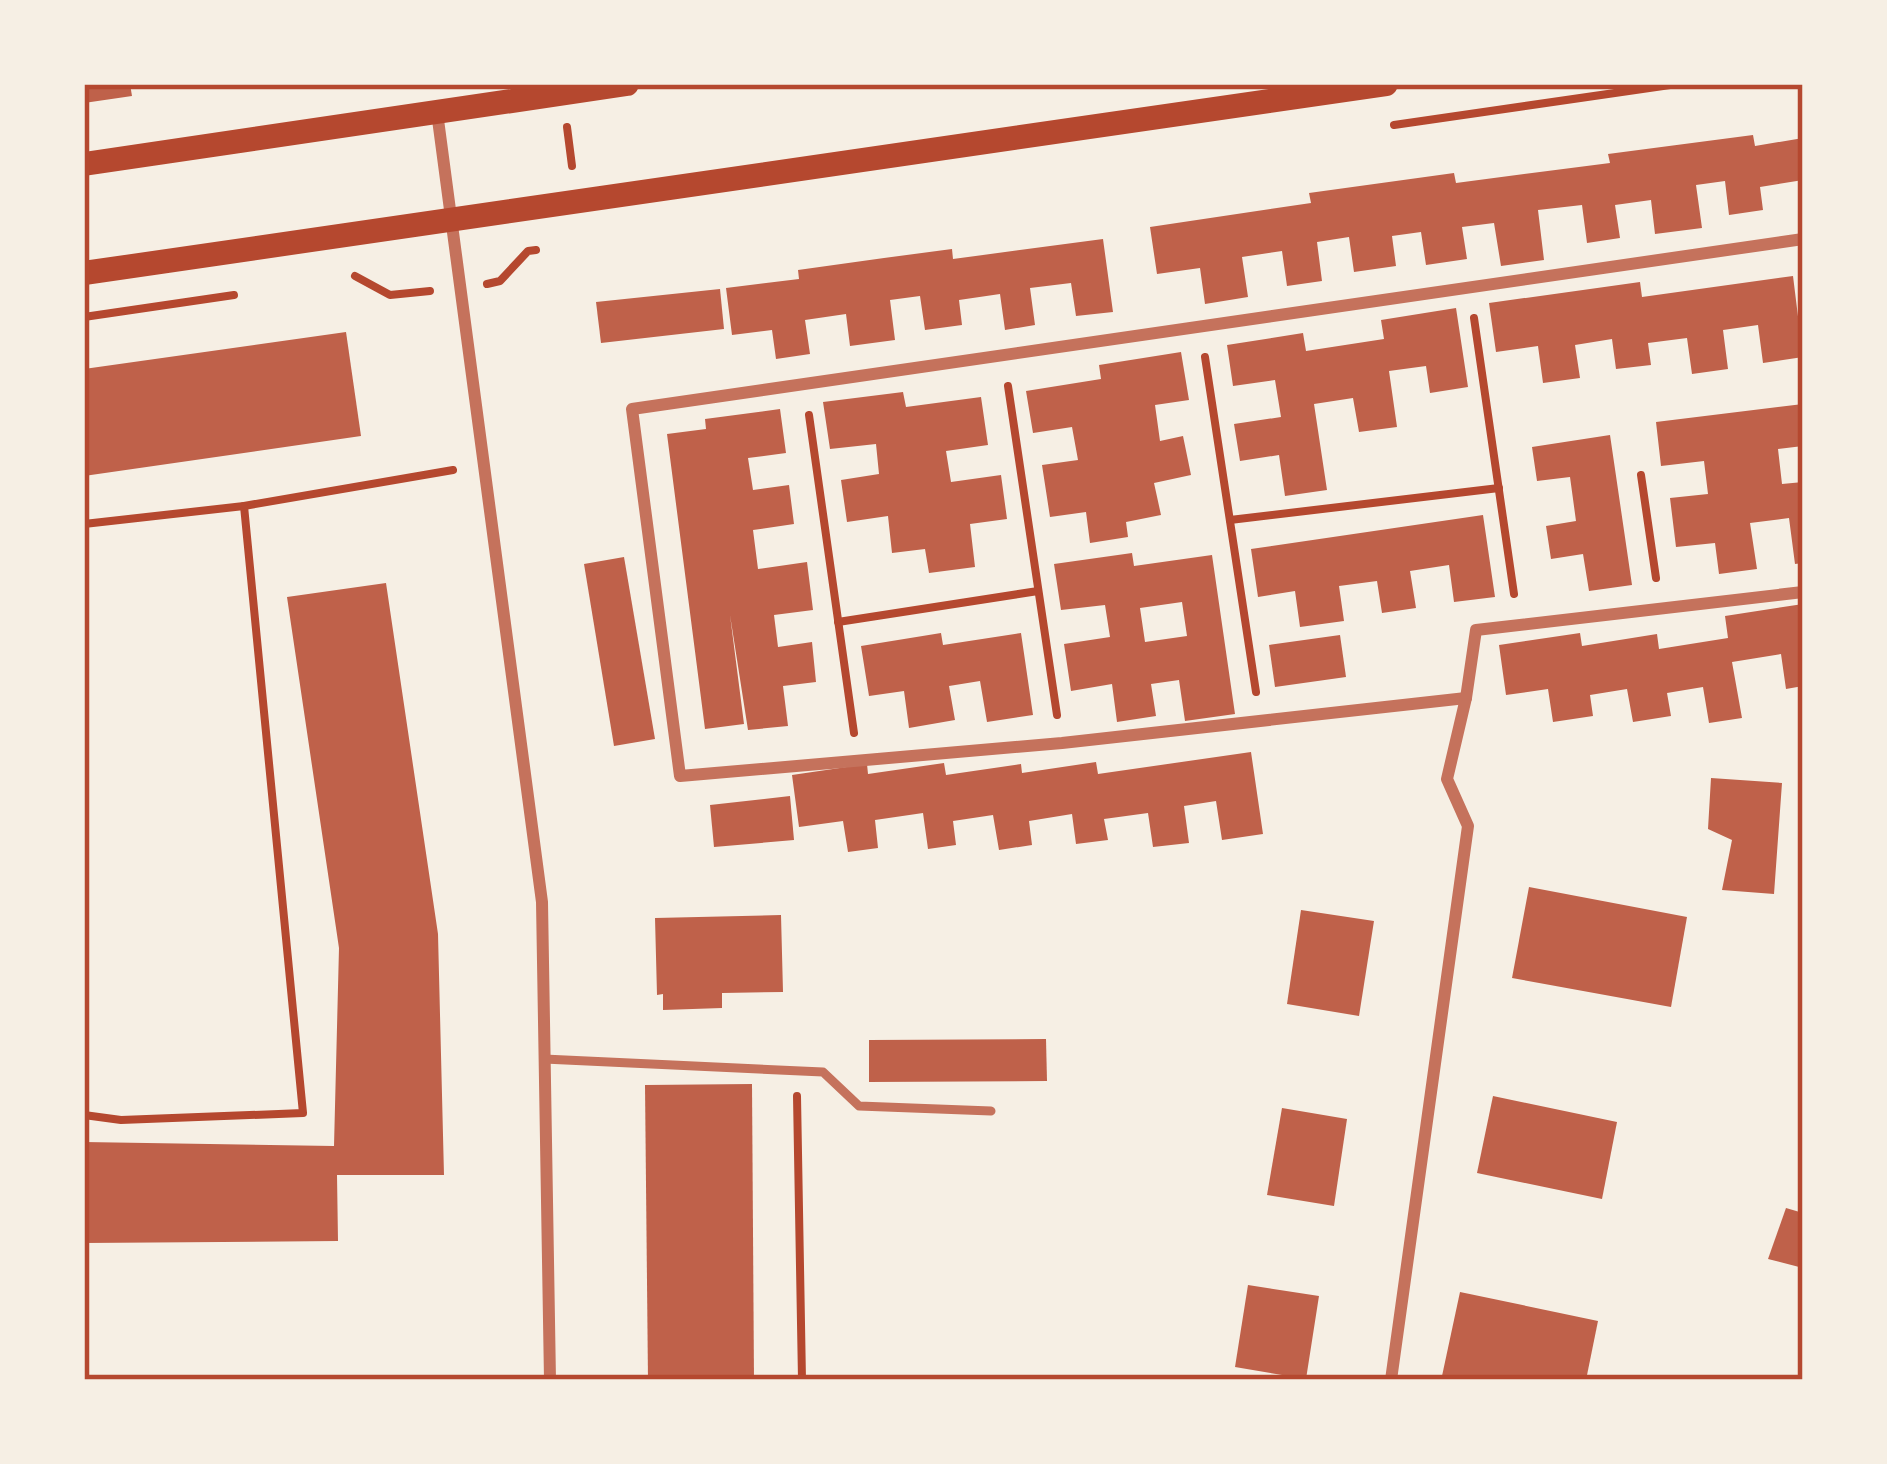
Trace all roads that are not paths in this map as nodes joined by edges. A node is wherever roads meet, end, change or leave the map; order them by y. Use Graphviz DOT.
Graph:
graph roads {
  1 [pos="627,84"];
  2 [pos="1386,84"];
  3 [pos="436,112"];
  4 [pos="84,164"];
  5 [pos="452,221"];
  6 [pos="1803,238"];
  7 [pos="84,274"];
  8 [pos="1803,592"];
  9 [pos="1466,698"];
  10 [pos="544,1059"];
  11 [pos="991,1111"];
  12 [pos="550,1380"];
  13 [pos="1391,1380"];
  1 -- 3 [label="main road"];
  2 -- 5 [label="main road"];
  3 -- 4 [label="main road"];
  3 -- 5 [label="street"];
  5 -- 7 [label="main road"];
  5 -- 10 [label="street"];
  6 -- 9 [label="street"];
  8 -- 9 [label="street"];
  9 -- 13 [label="street"];
  10 -- 11 [label="lane"];
  10 -- 12 [label="street"];
}
